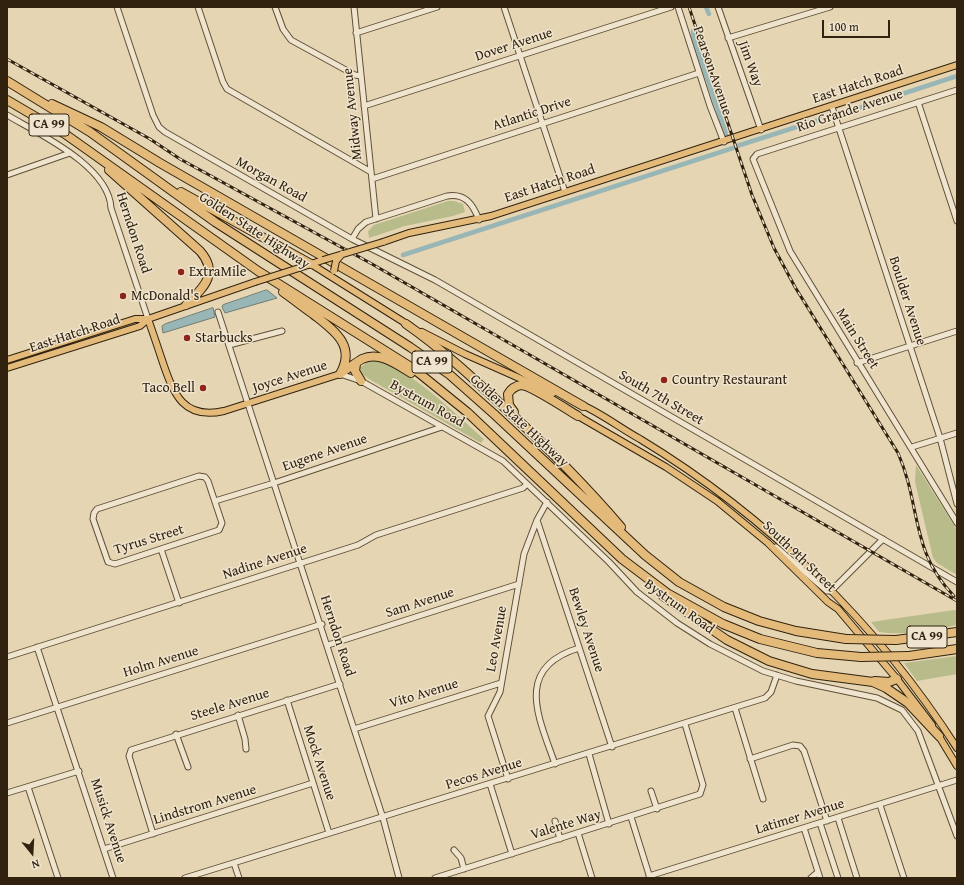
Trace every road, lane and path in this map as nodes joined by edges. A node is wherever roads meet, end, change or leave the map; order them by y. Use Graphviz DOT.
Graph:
graph roads {
  1 [pos="116,7"];
  2 [pos="198,7"];
  3 [pos="275,7"];
  4 [pos="354,7"];
  5 [pos="437,7"];
  6 [pos="504,7"];
  7 [pos="671,7"];
  8 [pos="678,7"];
  9 [pos="718,7"];
  10 [pos="830,7"];
  11 [pos="356,33"];
  12 [pos="728,38"];
  13 [pos="520,56"];
  14 [pos="957,65"];
  15 [pos="700,73"];
  16 [pos="361,76"];
  17 [pos="7,81"];
  18 [pos="16,86"];
  19 [pos="957,90"];
  20 [pos="7,100"];
  21 [pos="918,102"];
  22 [pos="364,106"];
  23 [pos="832,107"];
  24 [pos="7,115"];
  25 [pos="542,124"];
  26 [pos="838,127"];
  27 [pos="761,130"];
  28 [pos="724,142"];
  29 [pos="89,151"];
  30 [pos="70,154"];
  31 [pos="753,159"];
  32 [pos="136,166"];
  33 [pos="371,172"];
  34 [pos="7,175"];
  35 [pos="372,179"];
  36 [pos="565,192"];
  37 [pos="376,219"];
  38 [pos="479,220"];
  39 [pos="957,221"];
  40 [pos="352,239"];
  41 [pos="342,254"];
  42 [pos="311,264"];
  43 [pos="258,271"];
  44 [pos="342,284"];
  45 [pos="186,305"];
  46 [pos="218,312"];
  47 [pos="148,319"];
  48 [pos="406,324"];
  49 [pos="282,330"];
  50 [pos="957,331"];
  51 [pos="230,345"];
  52 [pos="909,346"];
  53 [pos="7,360"];
  54 [pos="857,363"];
  55 [pos="356,364"];
  56 [pos="7,368"];
  57 [pos="340,374"];
  58 [pos="361,381"];
  59 [pos="447,394"];
  60 [pos="248,403"];
  61 [pos="583,406"];
  62 [pos="578,416"];
  63 [pos="523,424"];
  64 [pos="442,427"];
  65 [pos="957,433"];
  66 [pos="940,438"];
  67 [pos="912,447"];
  68 [pos="274,483"];
  69 [pos="527,484"];
  70 [pos="723,495"];
  71 [pos="215,501"];
  72 [pos="717,501"];
  73 [pos="546,502"];
  74 [pos="957,504"];
  75 [pos="537,520"];
  76 [pos="957,523"];
  77 [pos="883,539"];
  78 [pos="768,543"];
  79 [pos="161,549"];
  80 [pos="644,554"];
  81 [pos="622,559"];
  82 [pos="301,564"];
  83 [pos="957,582"];
  84 [pos="519,584"];
  85 [pos="831,591"];
  86 [pos="179,603"];
  87 [pos="838,609"];
  88 [pos="322,624"];
  89 [pos="957,632"];
  90 [pos="328,645"];
  91 [pos="37,647"];
  92 [pos="579,648"];
  93 [pos="957,649"];
  94 [pos="7,657"];
  95 [pos="900,668"];
  96 [pos="777,676"];
  97 [pos="897,679"];
  98 [pos="873,682"];
  99 [pos="501,683"];
  100 [pos="340,684"];
  101 [pos="286,700"];
  102 [pos="57,707"];
  103 [pos="735,708"];
  104 [pos="238,715"];
  105 [pos="7,723"];
  106 [pos="685,724"];
  107 [pos="354,729"];
  108 [pos="176,734"];
  109 [pos="939,736"];
  110 [pos="612,746"];
  111 [pos="957,748"];
  112 [pos="246,750"];
  113 [pos="589,754"];
  114 [pos="750,759"];
  115 [pos="555,764"];
  116 [pos="957,766"];
  117 [pos="188,767"];
  118 [pos="79,771"];
  119 [pos="508,779"];
  120 [pos="957,780"];
  121 [pos="313,783"];
  122 [pos="490,784"];
  123 [pos="938,786"];
  124 [pos="28,787"];
  125 [pos="651,790"];
  126 [pos="7,793"];
  127 [pos="762,799"];
  128 [pos="880,805"];
  129 [pos="657,808"];
  130 [pos="631,817"];
  131 [pos="383,818"];
  132 [pos="838,818"];
  133 [pos="555,821"];
  134 [pos="827,821"];
  135 [pos="820,823"];
  136 [pos="609,824"];
  137 [pos="804,828"];
  138 [pos="329,833"];
  139 [pos="578,833"];
  140 [pos="153,834"];
  141 [pos="957,836"];
  142 [pos="560,839"];
  143 [pos="104,849"];
  144 [pos="454,850"];
  145 [pos="512,854"];
  146 [pos="234,863"];
  147 [pos="464,869"];
  148 [pos="818,872"];
  149 [pos="649,877"];
  150 [pos="58,878"];
  151 [pos="113,878"];
  152 [pos="185,878"];
  153 [pos="239,878"];
  154 [pos="399,878"];
  155 [pos="435,878"];
  156 [pos="592,878"];
  157 [pos="811,878"];
  158 [pos="820,878"];
  159 [pos="838,878"];
  160 [pos="857,878"];
  161 [pos="904,878"];
  1 -- 40 [label="street, Morgan Road"];
  2 -- 33 [label="street"];
  3 -- 16 [label="street"];
  4 -- 11 [label="street, Midway Avenue"];
  5 -- 11 [label="street"];
  6 -- 13 [label="street"];
  7 -- 13 [label="street, Dover Avenue"];
  8 -- 15 [label="street, Pearson Avenue"];
  9 -- 12 [label="street, Jim Way"];
  10 -- 12 [label="street"];
  11 -- 16 [label="street, Midway Avenue"];
  12 -- 27 [label="street, Jim Way"];
  13 -- 22 [label="street, Dover Avenue"];
  13 -- 25 [label="street"];
  14 -- 23 [label="main road, East Hatch Road"];
  15 -- 25 [label="street, Atlantic Drive"];
  15 -- 28 [label="street, Pearson Avenue"];
  16 -- 22 [label="street, Midway Avenue"];
  17 -- 18 [label="highway, Golden State Highway / CA 99"];
  18 -- 32 [label="highway, Golden State Highway / CA 99"];
  18 -- 61 [label="highway"];
  19 -- 21 [label="street, Rio Grande Avenue"];
  20 -- 29 [label="highway, Golden State Highway / CA 99"];
  21 -- 26 [label="street, Rio Grande Avenue"];
  21 -- 39 [label="street"];
  22 -- 33 [label="street, Midway Avenue"];
  23 -- 26 [label="street, Boulder Avenue"];
  23 -- 27 [label="main road, East Hatch Road"];
  24 -- 30 [label="street, Herndon Road"];
  25 -- 35 [label="street, Atlantic Drive"];
  25 -- 36 [label="street"];
  26 -- 31 [label="street, Rio Grande Avenue"];
  26 -- 52 [label="street, Boulder Avenue"];
  27 -- 28 [label="main road, East Hatch Road"];
  28 -- 36 [label="main road, East Hatch Road"];
  29 -- 43 [label="highway, Golden State Highway / CA 99"];
  29 -- 45 [label="highway"];
  30 -- 34 [label="street"];
  30 -- 47 [label="street, Herndon Road"];
  31 -- 54 [label="street, Main Street"];
  32 -- 42 [label="highway"];
  32 -- 80 [label="highway, Golden State Highway / CA 99"];
  33 -- 35 [label="street, Midway Avenue"];
  35 -- 37 [label="street, Midway Avenue"];
  36 -- 38 [label="main road, East Hatch Road"];
  37 -- 38 [label="street"];
  37 -- 40 [label="street"];
  38 -- 41 [label="main road, East Hatch Road, bridge"];
  40 -- 77 [label="street, South 7th Street"];
  41 -- 42 [label="main road, East Hatch Road, bridge"];
  41 -- 44 [label="main road, bridge"];
  42 -- 44 [label="main road, South 9th Street"];
  42 -- 45 [label="main road, East Hatch Road, bridge"];
  43 -- 57 [label="highway"];
  43 -- 59 [label="highway, Golden State Highway / CA 99"];
  44 -- 48 [label="main road, South 9th Street"];
  45 -- 47 [label="main road, East Hatch Road"];
  46 -- 51 [label="street, Herndon Road"];
  47 -- 53 [label="main road, East Hatch Road"];
  47 -- 56 [label="main road, East Hatch Road"];
  47 -- 60 [label="main road, Herndon Road"];
  48 -- 61 [label="main road, South 9th Street"];
  48 -- 63 [label="highway"];
  49 -- 51 [label="street"];
  50 -- 52 [label="street"];
  51 -- 60 [label="street, Herndon Road"];
  52 -- 54 [label="street"];
  52 -- 66 [label="street, Boulder Avenue"];
  54 -- 67 [label="street, Main Street"];
  55 -- 57 [label="highway"];
  55 -- 58 [label="highway"];
  55 -- 59 [label="highway"];
  57 -- 58 [label="street, Bystrum Road"];
  57 -- 60 [label="main road, Joyce Avenue"];
  58 -- 64 [label="street, Bystrum Road"];
  59 -- 81 [label="highway, Golden State Highway / CA 99"];
  60 -- 68 [label="street, Herndon Road"];
  61 -- 70 [label="main road, South 9th Street"];
  62 -- 63 [label="highway"];
  62 -- 72 [label="main road, South 9th Street"];
  63 -- 80 [label="highway"];
  64 -- 68 [label="street, Eugene Avenue"];
  64 -- 69 [label="street, Bystrum Road"];
  65 -- 66 [label="street"];
  66 -- 67 [label="street"];
  66 -- 74 [label="street, Boulder Avenue"];
  67 -- 76 [label="street, Main Street"];
  68 -- 71 [label="street, Eugene Avenue"];
  68 -- 82 [label="street, Herndon Road"];
  69 -- 73 [label="street, Bystrum Road"];
  69 -- 82 [label="street, Nadine Avenue"];
  70 -- 72 [label="main road"];
  70 -- 85 [label="main road, South 9th Street"];
  71 -- 79 [label="street, Tyrus Street"];
  71 -- 79 [label="street, Tyrus Street"];
  72 -- 78 [label="main road, South 9th Street"];
  73 -- 75 [label="street, Leo Avenue"];
  73 -- 96 [label="street, Bystrum Road"];
  75 -- 84 [label="street, Leo Avenue"];
  75 -- 92 [label="street, Bewley Avenue"];
  77 -- 83 [label="street, South 7th Street"];
  77 -- 85 [label="street"];
  78 -- 85 [label="street"];
  78 -- 87 [label="main road, South 9th Street"];
  79 -- 86 [label="street"];
  80 -- 89 [label="highway, Golden State Highway / CA 99, bridge"];
  81 -- 93 [label="highway, Golden State Highway / CA 99, bridge"];
  81 -- 98 [label="highway"];
  82 -- 86 [label="street, Nadine Avenue"];
  82 -- 88 [label="street, Herndon Road"];
  84 -- 90 [label="street, Sam Avenue"];
  84 -- 99 [label="street, Leo Avenue"];
  85 -- 87 [label="main road"];
  85 -- 95 [label="main road, South 9th Street"];
  86 -- 91 [label="street, Nadine Avenue"];
  87 -- 97 [label="main road, South 9th Street"];
  88 -- 90 [label="street, Herndon Road"];
  88 -- 102 [label="street, Holm Avenue"];
  90 -- 100 [label="street, Herndon Road"];
  91 -- 94 [label="street, Nadine Avenue"];
  91 -- 102 [label="street, Musick Avenue"];
  92 -- 110 [label="street, Bewley Avenue"];
  92 -- 115 [label="street"];
  95 -- 97 [label="main road"];
  95 -- 111 [label="main road, South 9th Street"];
  96 -- 103 [label="street, Pecos Avenue"];
  96 -- 123 [label="street, Bystrum Road"];
  97 -- 98 [label="highway"];
  97 -- 109 [label="main road, South 9th Street"];
  98 -- 109 [label="highway"];
  99 -- 107 [label="street, Vito Avenue"];
  99 -- 119 [label="street, Leo Avenue"];
  100 -- 101 [label="street, Steele Avenue"];
  100 -- 107 [label="street, Herndon Road"];
  101 -- 104 [label="street, Steele Avenue"];
  101 -- 121 [label="street, Mock Avenue"];
  102 -- 105 [label="street, Holm Avenue"];
  102 -- 118 [label="street, Musick Avenue"];
  103 -- 106 [label="street, Pecos Avenue"];
  103 -- 114 [label="street"];
  104 -- 108 [label="street, Steele Avenue"];
  104 -- 112 [label="street"];
  106 -- 110 [label="street, Pecos Avenue"];
  106 -- 129 [label="street, Valente Way"];
  107 -- 131 [label="street, Herndon Road"];
  108 -- 117 [label="street"];
  108 -- 140 [label="street, Steele Avenue"];
  109 -- 116 [label="main road, South 9th Street"];
  110 -- 113 [label="street, Pecos Avenue"];
  113 -- 115 [label="street, Pecos Avenue"];
  113 -- 136 [label="street"];
  114 -- 127 [label="street"];
  114 -- 134 [label="street"];
  115 -- 119 [label="street, Pecos Avenue"];
  118 -- 124 [label="street"];
  118 -- 143 [label="street, Musick Avenue"];
  119 -- 122 [label="street, Pecos Avenue"];
  120 -- 123 [label="street, Latimer Avenue"];
  121 -- 138 [label="street, Mock Avenue"];
  121 -- 140 [label="street, Lindstrom Avenue"];
  122 -- 131 [label="street, Pecos Avenue"];
  122 -- 145 [label="street"];
  123 -- 128 [label="street, Latimer Avenue"];
  123 -- 141 [label="street, Bystrum Road"];
  124 -- 126 [label="street"];
  124 -- 150 [label="street"];
  125 -- 129 [label="street"];
  128 -- 132 [label="street, Latimer Avenue"];
  128 -- 161 [label="street"];
  129 -- 130 [label="street, Valente Way"];
  130 -- 136 [label="street, Valente Way"];
  130 -- 149 [label="street"];
  131 -- 138 [label="street, Pecos Avenue"];
  131 -- 154 [label="street, Herndon Road"];
  132 -- 134 [label="street, Latimer Avenue"];
  132 -- 160 [label="street"];
  133 -- 142 [label="street"];
  134 -- 135 [label="street, Latimer Avenue"];
  135 -- 137 [label="street, Latimer Avenue"];
  135 -- 159 [label="street"];
  136 -- 139 [label="street, Valente Way"];
  137 -- 148 [label="street"];
  137 -- 149 [label="street, Latimer Avenue"];
  138 -- 146 [label="street, Pecos Avenue"];
  139 -- 142 [label="street, Valente Way"];
  139 -- 156 [label="street"];
  140 -- 143 [label="street, Lindstrom Avenue"];
  142 -- 145 [label="street, Valente Way"];
  143 -- 151 [label="street, Musick Avenue"];
  144 -- 147 [label="street"];
  145 -- 147 [label="street, Valente Way"];
  146 -- 152 [label="street, Pecos Avenue"];
  146 -- 153 [label="street"];
  147 -- 155 [label="street, Valente Way"];
  148 -- 157 [label="street"];
  148 -- 158 [label="street"];
}
